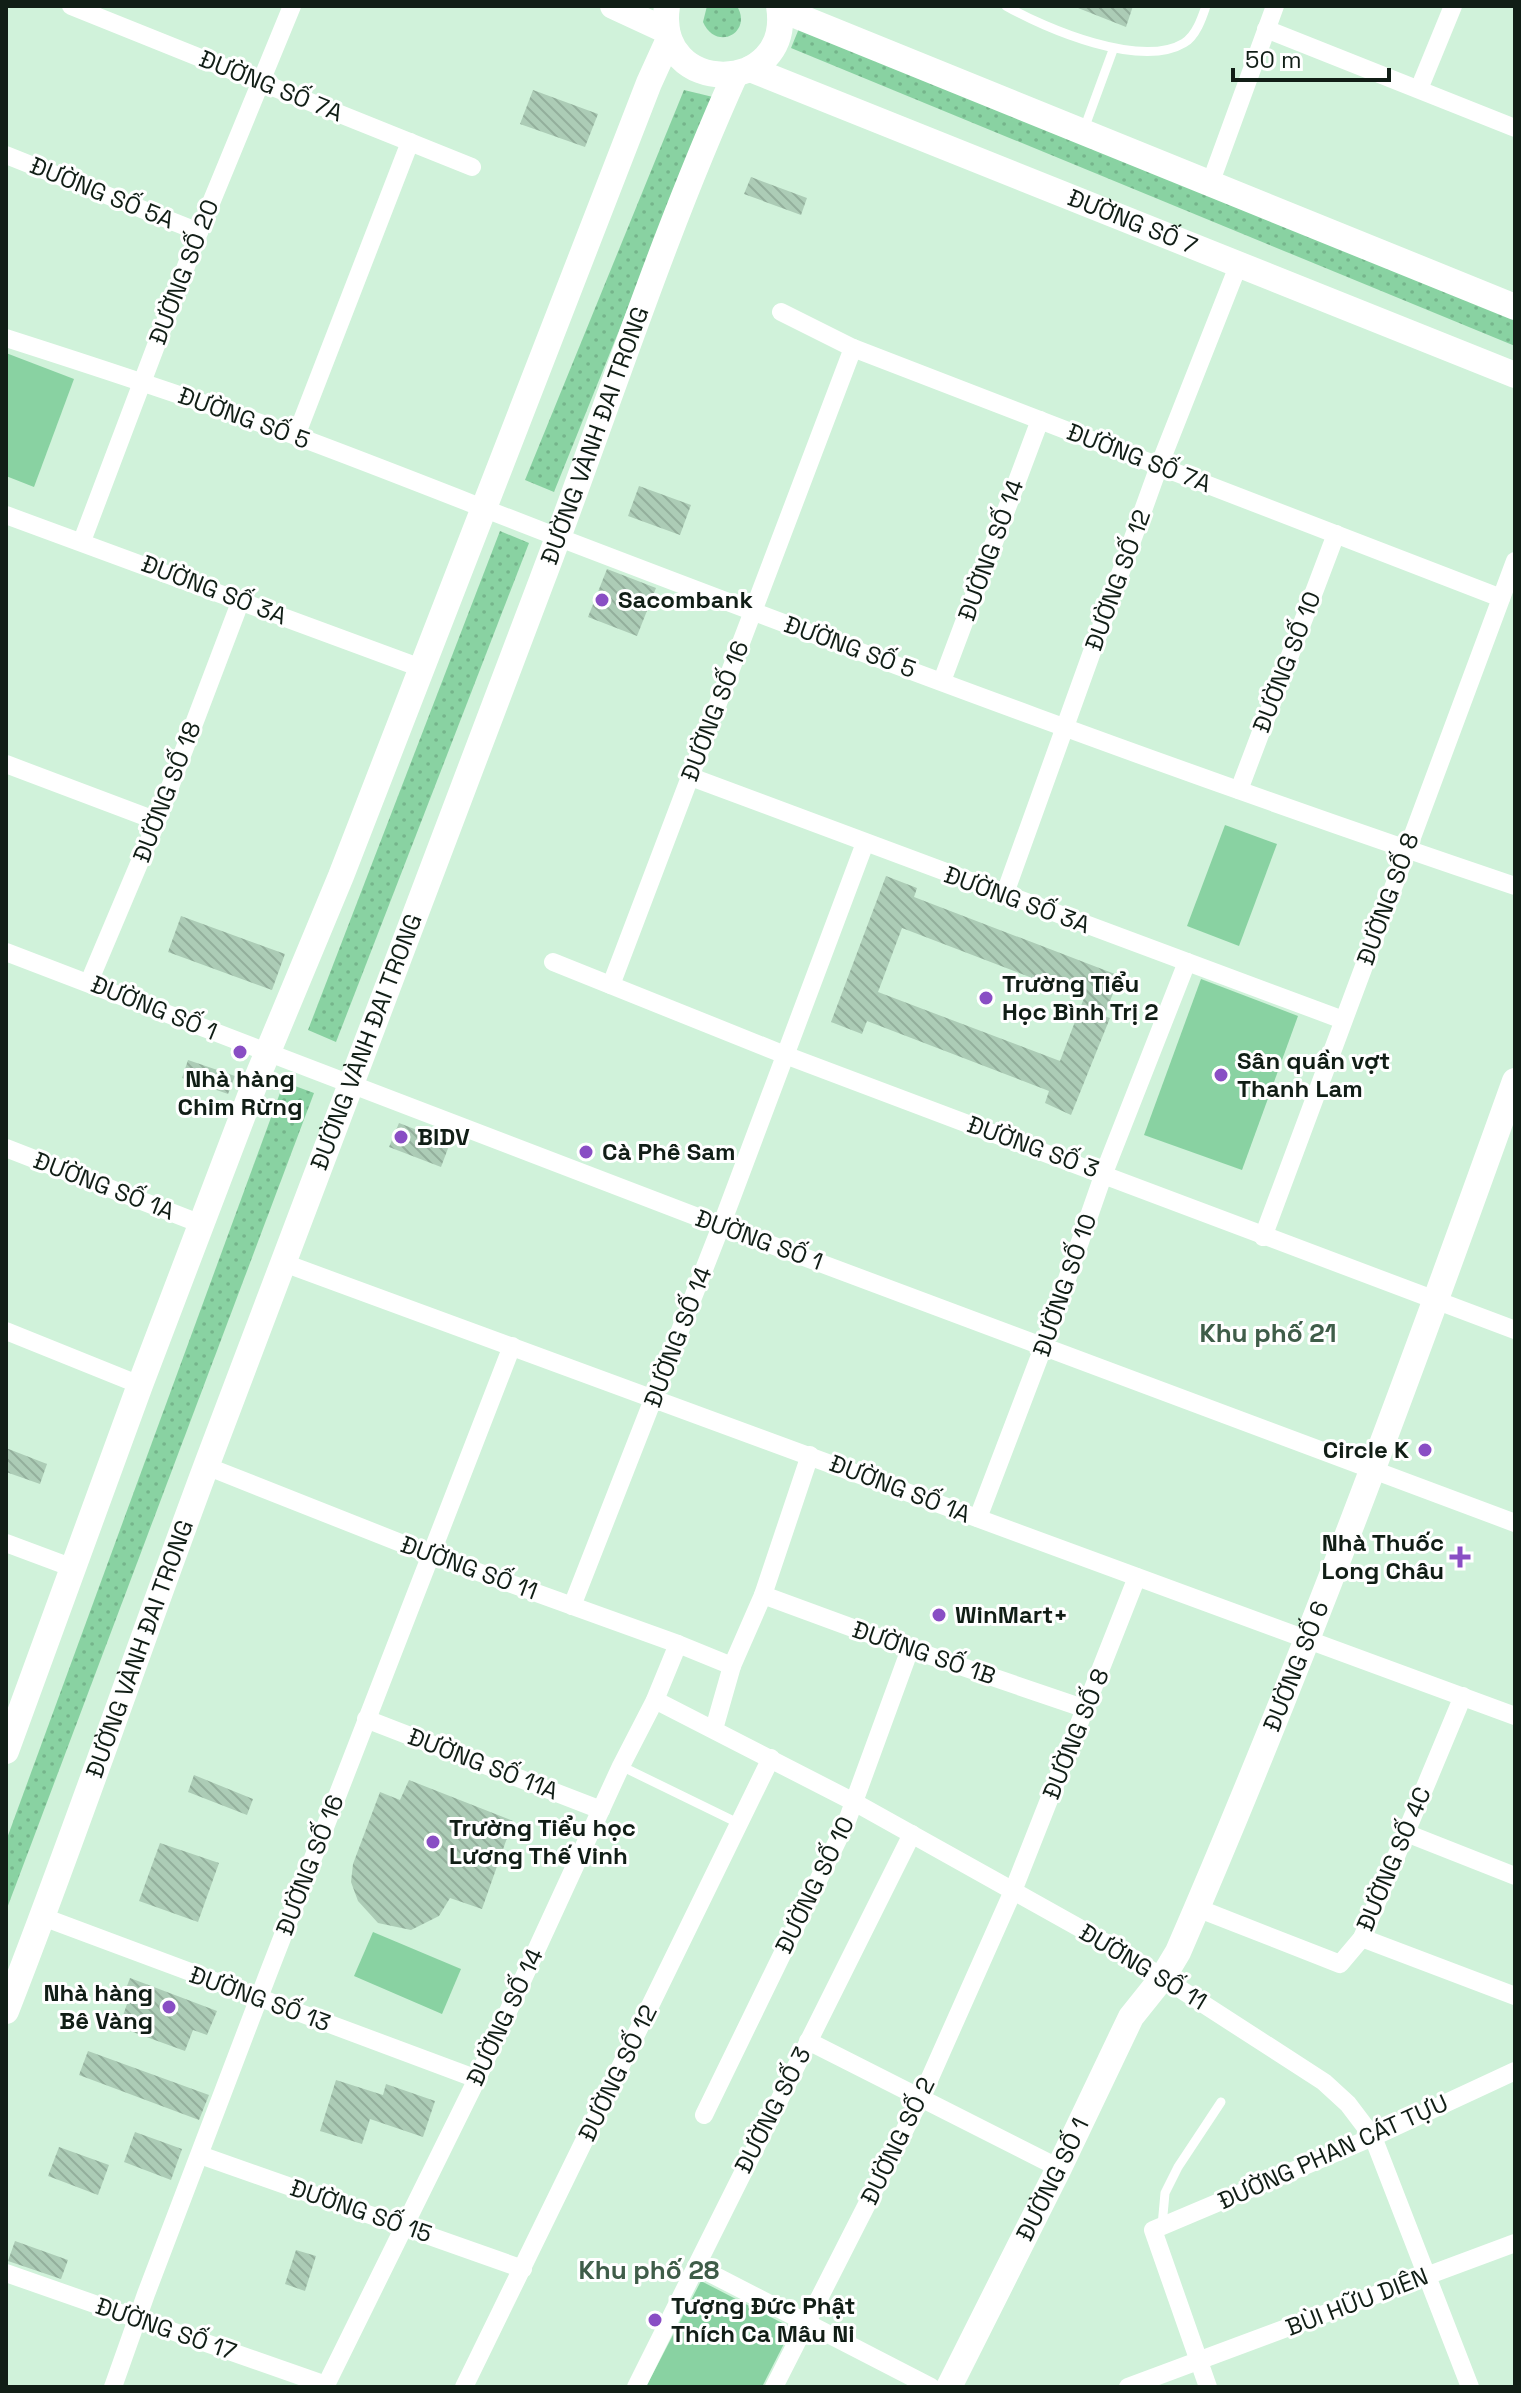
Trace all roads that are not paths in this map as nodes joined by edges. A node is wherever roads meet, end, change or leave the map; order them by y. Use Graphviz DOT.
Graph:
graph roads {
  1 [pos="71,6"];
  2 [pos="292,6"];
  3 [pos="613,6"];
  4 [pos="1006,6"];
  5 [pos="1206,6"];
  6 [pos="1275,6"];
  7 [pos="1453,6"];
  8 [pos="779,7"];
  9 [pos="668,25"];
  10 [pos="1266,29"];
  11 [pos="1113,50"];
  12 [pos="742,72"];
  13 [pos="260,82"];
  14 [pos="1419,89"];
  15 [pos="1515,128"];
  16 [pos="1082,133"];
  17 [pos="410,142"];
  18 [pos="6,155"];
  19 [pos="472,167"];
  20 [pos="1210,184"];
  21 [pos="199,232"];
  22 [pos="1238,266"];
  23 [pos="1515,307"];
  24 [pos="781,312"];
  25 [pos="6,338"];
  26 [pos="853,348"];
  27 [pos="1515,375"];
  28 [pos="141,381"];
  29 [pos="1040,420"];
  30 [pos="296,436"];
  31 [pos="1159,466"];
  32 [pos="484,508"];
  33 [pos="6,515"];
  34 [pos="1336,534"];
  35 [pos="558,537"];
  36 [pos="82,541"];
  37 [pos="1515,561"];
  38 [pos="1501,598"];
  39 [pos="241,600"];
  40 [pos="753,610"];
  41 [pos="421,668"];
  42 [pos="942,681"];
  43 [pos="1065,726"];
  44 [pos="6,764"];
  45 [pos="691,777"];
  46 [pos="1239,790"];
  47 [pos="157,821"];
  48 [pos="865,843"];
  49 [pos="1406,850"];
  50 [pos="1515,886"];
  51 [pos="1004,896"];
  52 [pos="6,952"];
  53 [pos="553,962"];
  54 [pos="1187,962"];
  55 [pos="89,982"];
  56 [pos="611,985"];
  57 [pos="1343,1020"];
  58 [pos="267,1053"];
  59 [pos="785,1055"];
  60 [pos="1515,1081"];
  61 [pos="350,1085"];
  62 [pos="6,1148"];
  63 [pos="1104,1173"];
  64 [pos="201,1224"];
  65 [pos="721,1226"];
  66 [pos="1263,1237"];
  67 [pos="284,1263"];
  68 [pos="1436,1301"];
  69 [pos="1515,1330"];
  70 [pos="6,1331"];
  71 [pos="1044,1345"];
  72 [pos="512,1346"];
  73 [pos="140,1385"];
  74 [pos="655,1398"];
  75 [pos="810,1455"];
  76 [pos="206,1466"];
  77 [pos="1371,1468"];
  78 [pos="978,1518"];
  79 [pos="1515,1523"];
  80 [pos="6,1543"];
  81 [pos="431,1555"];
  82 [pos="73,1568"];
  83 [pos="1137,1577"];
  84 [pos="763,1595"];
  85 [pos="572,1606"];
  86 [pos="1308,1640"];
  87 [pos="678,1644"];
  88 [pos="910,1649"];
  89 [pos="732,1666"];
  90 [pos="1463,1696"];
  91 [pos="655,1700"];
  92 [pos="1086,1709"];
  93 [pos="1515,1716"];
  94 [pos="366,1719"];
  95 [pos="714,1729"];
  96 [pos="6,1751"];
  97 [pos="771,1758"];
  98 [pos="621,1766"];
  99 [pos="854,1802"];
  100 [pos="601,1810"];
  101 [pos="740,1824"];
  102 [pos="1406,1833"];
  103 [pos="912,1834"];
  104 [pos="1515,1876"];
  105 [pos="1013,1891"];
  106 [pos="1197,1908"];
  107 [pos="43,1917"];
  108 [pos="1362,1938"];
  109 [pos="1163,1977"];
  110 [pos="1515,1996"];
  111 [pos="258,1999"];
  112 [pos="6,2011"];
  113 [pos="808,2041"];
  114 [pos="1513,2072"];
  115 [pos="477,2079"];
  116 [pos="921,2098"];
  117 [pos="1221,2102"];
  118 [pos="704,2115"];
  119 [pos="1373,2137"];
  120 [pos="200,2155"];
  121 [pos="1059,2168"];
  122 [pos="404,2226"];
  123 [pos="1157,2228"];
  124 [pos="1515,2243"];
  125 [pos="700,2262"];
  126 [pos="523,2269"];
  127 [pos="6,2273"];
  128 [pos="1427,2275"];
  129 [pos="137,2319"];
  130 [pos="807,2323"];
  131 [pos="1199,2362"];
  132 [pos="326,2386"];
  133 [pos="113,2387"];
  134 [pos="464,2387"];
  135 [pos="636,2387"];
  136 [pos="774,2387"];
  137 [pos="931,2387"];
  138 [pos="949,2387"];
  139 [pos="1128,2387"];
  140 [pos="1208,2387"];
  141 [pos="1470,2387"];
  1 -- 13 [label="street, ĐƯỜNG SỐ 7A"];
  2 -- 13 [label="street, ĐƯỜNG SỐ 20"];
  3 -- 9 [label="street"];
  4 -- 11 [label="lane"];
  5 -- 11 [label="lane"];
  6 -- 10 [label="street"];
  7 -- 14 [label="street"];
  8 -- 12 [label="street"];
  8 -- 16 [label="street"];
  9 -- 12 [label="street, ĐƯỜNG SỐ 7"];
  9 -- 32 [label="street"];
  10 -- 14 [label="street"];
  10 -- 20 [label="street"];
  11 -- 16 [label="lane"];
  12 -- 22 [label="street, ĐƯỜNG SỐ 7"];
  12 -- 35 [label="street, ĐƯỜNG VÀNH ĐAI TRONG"];
  13 -- 17 [label="street, ĐƯỜNG SỐ 7A"];
  13 -- 21 [label="street, ĐƯỜNG SỐ 20"];
  14 -- 15 [label="street"];
  16 -- 20 [label="street"];
  17 -- 19 [label="street, ĐƯỜNG SỐ 7A"];
  17 -- 30 [label="street"];
  18 -- 21 [label="street, ĐƯỜNG SỐ 5A"];
  20 -- 23 [label="street"];
  21 -- 28 [label="street, ĐƯỜNG SỐ 20"];
  22 -- 27 [label="street, ĐƯỜNG SỐ 7"];
  22 -- 31 [label="street, ĐƯỜNG SỐ 12"];
  24 -- 26 [label="street, ĐƯỜNG SỐ 7A"];
  25 -- 28 [label="street, ĐƯỜNG SỐ 5"];
  26 -- 29 [label="street, ĐƯỜNG SỐ 7A"];
  26 -- 40 [label="street, ĐƯỜNG SỐ 16"];
  28 -- 30 [label="street, ĐƯỜNG SỐ 5"];
  28 -- 36 [label="street, ĐƯỜNG SỐ 20"];
  29 -- 31 [label="street, ĐƯỜNG SỐ 7A"];
  29 -- 42 [label="street, ĐƯỜNG SỐ 14"];
  30 -- 32 [label="street, ĐƯỜNG SỐ 5"];
  31 -- 34 [label="street, ĐƯỜNG SỐ 7A"];
  31 -- 43 [label="street, ĐƯỜNG SỐ 12"];
  32 -- 35 [label="street, ĐƯỜNG SỐ 5"];
  32 -- 41 [label="street"];
  33 -- 36 [label="street, ĐƯỜNG SỐ 3A"];
  34 -- 38 [label="street, ĐƯỜNG SỐ 7A"];
  34 -- 46 [label="street, ĐƯỜNG SỐ 10"];
  35 -- 40 [label="street, ĐƯỜNG SỐ 5"];
  35 -- 61 [label="street, ĐƯỜNG VÀNH ĐAI TRONG"];
  36 -- 39 [label="street, ĐƯỜNG SỐ 3A"];
  37 -- 38 [label="street, ĐƯỜNG SỐ 8"];
  38 -- 49 [label="street, ĐƯỜNG SỐ 8"];
  39 -- 41 [label="street, ĐƯỜNG SỐ 3A"];
  39 -- 47 [label="street, ĐƯỜNG SỐ 18"];
  40 -- 42 [label="street, ĐƯỜNG SỐ 5"];
  40 -- 45 [label="street, ĐƯỜNG SỐ 16"];
  41 -- 58 [label="street"];
  42 -- 43 [label="street, ĐƯỜNG SỐ 5"];
  43 -- 46 [label="street, ĐƯỜNG SỐ 5"];
  43 -- 51 [label="street, ĐƯỜNG SỐ 12"];
  44 -- 47 [label="street"];
  45 -- 48 [label="street, ĐƯỜNG SỐ 3A"];
  45 -- 56 [label="street, ĐƯỜNG SỐ 16"];
  46 -- 49 [label="street, ĐƯỜNG SỐ 5"];
  47 -- 55 [label="street, ĐƯỜNG SỐ 18"];
  48 -- 51 [label="street, ĐƯỜNG SỐ 3A"];
  48 -- 59 [label="street, ĐƯỜNG SỐ 14"];
  49 -- 50 [label="street, ĐƯỜNG SỐ 5"];
  49 -- 57 [label="street, ĐƯỜNG SỐ 8"];
  51 -- 54 [label="street, ĐƯỜNG SỐ 3A"];
  52 -- 55 [label="street, ĐƯỜNG SỐ 1"];
  53 -- 56 [label="street, ĐƯỜNG SỐ 3"];
  54 -- 57 [label="street, ĐƯỜNG SỐ 3A"];
  54 -- 63 [label="street, ĐƯỜNG SỐ 10"];
  55 -- 58 [label="street, ĐƯỜNG SỐ 1"];
  56 -- 59 [label="street, ĐƯỜNG SỐ 3"];
  57 -- 66 [label="street, ĐƯỜNG SỐ 8"];
  58 -- 61 [label="street, ĐƯỜNG SỐ 1"];
  58 -- 64 [label="street"];
  59 -- 63 [label="street, ĐƯỜNG SỐ 3"];
  59 -- 65 [label="street, ĐƯỜNG SỐ 14"];
  60 -- 68 [label="street, ĐƯỜNG SỐ 6"];
  61 -- 65 [label="street, ĐƯỜNG SỐ 1"];
  61 -- 67 [label="street, ĐƯỜNG VÀNH ĐAI TRONG"];
  62 -- 64 [label="street, ĐƯỜNG SỐ 1A"];
  63 -- 66 [label="street, ĐƯỜNG SỐ 3"];
  63 -- 71 [label="street, ĐƯỜNG SỐ 10"];
  64 -- 73 [label="street"];
  65 -- 71 [label="street, ĐƯỜNG SỐ 1"];
  65 -- 74 [label="street, ĐƯỜNG SỐ 14"];
  66 -- 68 [label="street, ĐƯỜNG SỐ 3"];
  67 -- 72 [label="street, ĐƯỜNG SỐ 1A"];
  67 -- 76 [label="street, ĐƯỜNG VÀNH ĐAI TRONG"];
  68 -- 69 [label="street, ĐƯỜNG SỐ 3"];
  68 -- 77 [label="street, ĐƯỜNG SỐ 6"];
  70 -- 73 [label="street"];
  71 -- 77 [label="street, ĐƯỜNG SỐ 1"];
  71 -- 78 [label="street, ĐƯỜNG SỐ 10"];
  72 -- 74 [label="street, ĐƯỜNG SỐ 1A"];
  72 -- 81 [label="street, ĐƯỜNG SỐ 16"];
  73 -- 82 [label="street"];
  74 -- 75 [label="street, ĐƯỜNG SỐ 1A"];
  74 -- 85 [label="street, ĐƯỜNG SỐ 14"];
  75 -- 78 [label="street, ĐƯỜNG SỐ 1A"];
  75 -- 84 [label="street"];
  76 -- 81 [label="street, ĐƯỜNG SỐ 11"];
  76 -- 107 [label="street, ĐƯỜNG VÀNH ĐAI TRONG"];
  77 -- 79 [label="street, ĐƯỜNG SỐ 1"];
  77 -- 86 [label="street, ĐƯỜNG SỐ 6"];
  78 -- 83 [label="street, ĐƯỜNG SỐ 1A"];
  80 -- 82 [label="street"];
  81 -- 85 [label="street, ĐƯỜNG SỐ 11"];
  81 -- 94 [label="street, ĐƯỜNG SỐ 16"];
  82 -- 96 [label="street"];
  83 -- 86 [label="street, ĐƯỜNG SỐ 1A"];
  83 -- 92 [label="street, ĐƯỜNG SỐ 8"];
  84 -- 88 [label="street, ĐƯỜNG SỐ 1B"];
  84 -- 89 [label="street"];
  85 -- 87 [label="street, ĐƯỜNG SỐ 11"];
  86 -- 90 [label="street, ĐƯỜNG SỐ 1A"];
  86 -- 106 [label="street, ĐƯỜNG SỐ 6"];
  87 -- 89 [label="street, ĐƯỜNG SỐ 11"];
  87 -- 91 [label="street, ĐƯỜNG SỐ 14"];
  88 -- 92 [label="street, ĐƯỜNG SỐ 1B"];
  88 -- 99 [label="street, ĐƯỜNG SỐ 10"];
  89 -- 95 [label="street"];
  90 -- 93 [label="street, ĐƯỜNG SỐ 1A"];
  90 -- 102 [label="street, ĐƯỜNG SỐ 4C"];
  91 -- 95 [label="street, ĐƯỜNG SỐ 11"];
  91 -- 98 [label="street, ĐƯỜNG SỐ 14"];
  92 -- 105 [label="street, ĐƯỜNG SỐ 8"];
  94 -- 100 [label="street, ĐƯỜNG SỐ 11A"];
  94 -- 111 [label="street, ĐƯỜNG SỐ 16"];
  95 -- 97 [label="street, ĐƯỜNG SỐ 11"];
  97 -- 99 [label="street, ĐƯỜNG SỐ 11"];
  97 -- 101 [label="street, ĐƯỜNG SỐ 12"];
  98 -- 100 [label="street, ĐƯỜNG SỐ 14"];
  98 -- 101 [label="lane"];
  99 -- 103 [label="street, ĐƯỜNG SỐ 11"];
  99 -- 118 [label="street, ĐƯỜNG SỐ 10"];
  100 -- 115 [label="street, ĐƯỜNG SỐ 14"];
  101 -- 126 [label="street, ĐƯỜNG SỐ 12"];
  102 -- 104 [label="street"];
  102 -- 108 [label="street, ĐƯỜNG SỐ 4C"];
  103 -- 105 [label="street, ĐƯỜNG SỐ 11"];
  103 -- 113 [label="street, ĐƯỜNG SỐ 3"];
  105 -- 109 [label="street, ĐƯỜNG SỐ 11"];
  105 -- 116 [label="street, ĐƯỜNG SỐ 2"];
  106 -- 108 [label="street, ĐƯỜNG SỐ 4C"];
  106 -- 109 [label="street, ĐƯỜNG SỐ 6"];
  107 -- 111 [label="street, ĐƯỜNG SỐ 13"];
  107 -- 112 [label="street, ĐƯỜNG VÀNH ĐAI TRONG"];
  108 -- 110 [label="street"];
  109 -- 119 [label="street, ĐƯỜNG SỐ 11"];
  109 -- 121 [label="street, ĐƯỜNG SỐ 1"];
  111 -- 115 [label="street, ĐƯỜNG SỐ 13"];
  111 -- 120 [label="street, ĐƯỜNG SỐ 16"];
  113 -- 116 [label="street"];
  113 -- 125 [label="street, ĐƯỜNG SỐ 3"];
  114 -- 119 [label="street, ĐƯỜNG PHAN CÁT TỰU"];
  115 -- 122 [label="street, ĐƯỜNG SỐ 14"];
  116 -- 121 [label="street"];
  116 -- 130 [label="street, ĐƯỜNG SỐ 2"];
  117 -- 123 [label="lane"];
  119 -- 123 [label="street, ĐƯỜNG PHAN CÁT TỰU"];
  119 -- 128 [label="street, ĐƯỜNG SỐ 11"];
  120 -- 122 [label="street, ĐƯỜNG SỐ 15"];
  120 -- 129 [label="street, ĐƯỜNG SỐ 16"];
  121 -- 138 [label="street, ĐƯỜNG SỐ 1"];
  122 -- 126 [label="street, ĐƯỜNG SỐ 15"];
  122 -- 132 [label="street, ĐƯỜNG SỐ 14"];
  123 -- 131 [label="street"];
  124 -- 128 [label="street, BÙI HỮU DIÊN"];
  125 -- 130 [label="street"];
  125 -- 135 [label="street, ĐƯỜNG SỐ 3"];
  126 -- 134 [label="street, ĐƯỜNG SỐ 12"];
  127 -- 129 [label="street, ĐƯỜNG SỐ 17"];
  128 -- 131 [label="street, BÙI HỮU DIÊN"];
  128 -- 141 [label="street, ĐƯỜNG SỐ 11"];
  129 -- 132 [label="street, ĐƯỜNG SỐ 17"];
  129 -- 133 [label="street, ĐƯỜNG SỐ 16"];
  130 -- 136 [label="street, ĐƯỜNG SỐ 2"];
  130 -- 137 [label="street"];
  131 -- 139 [label="street"];
  131 -- 140 [label="street"];
}
